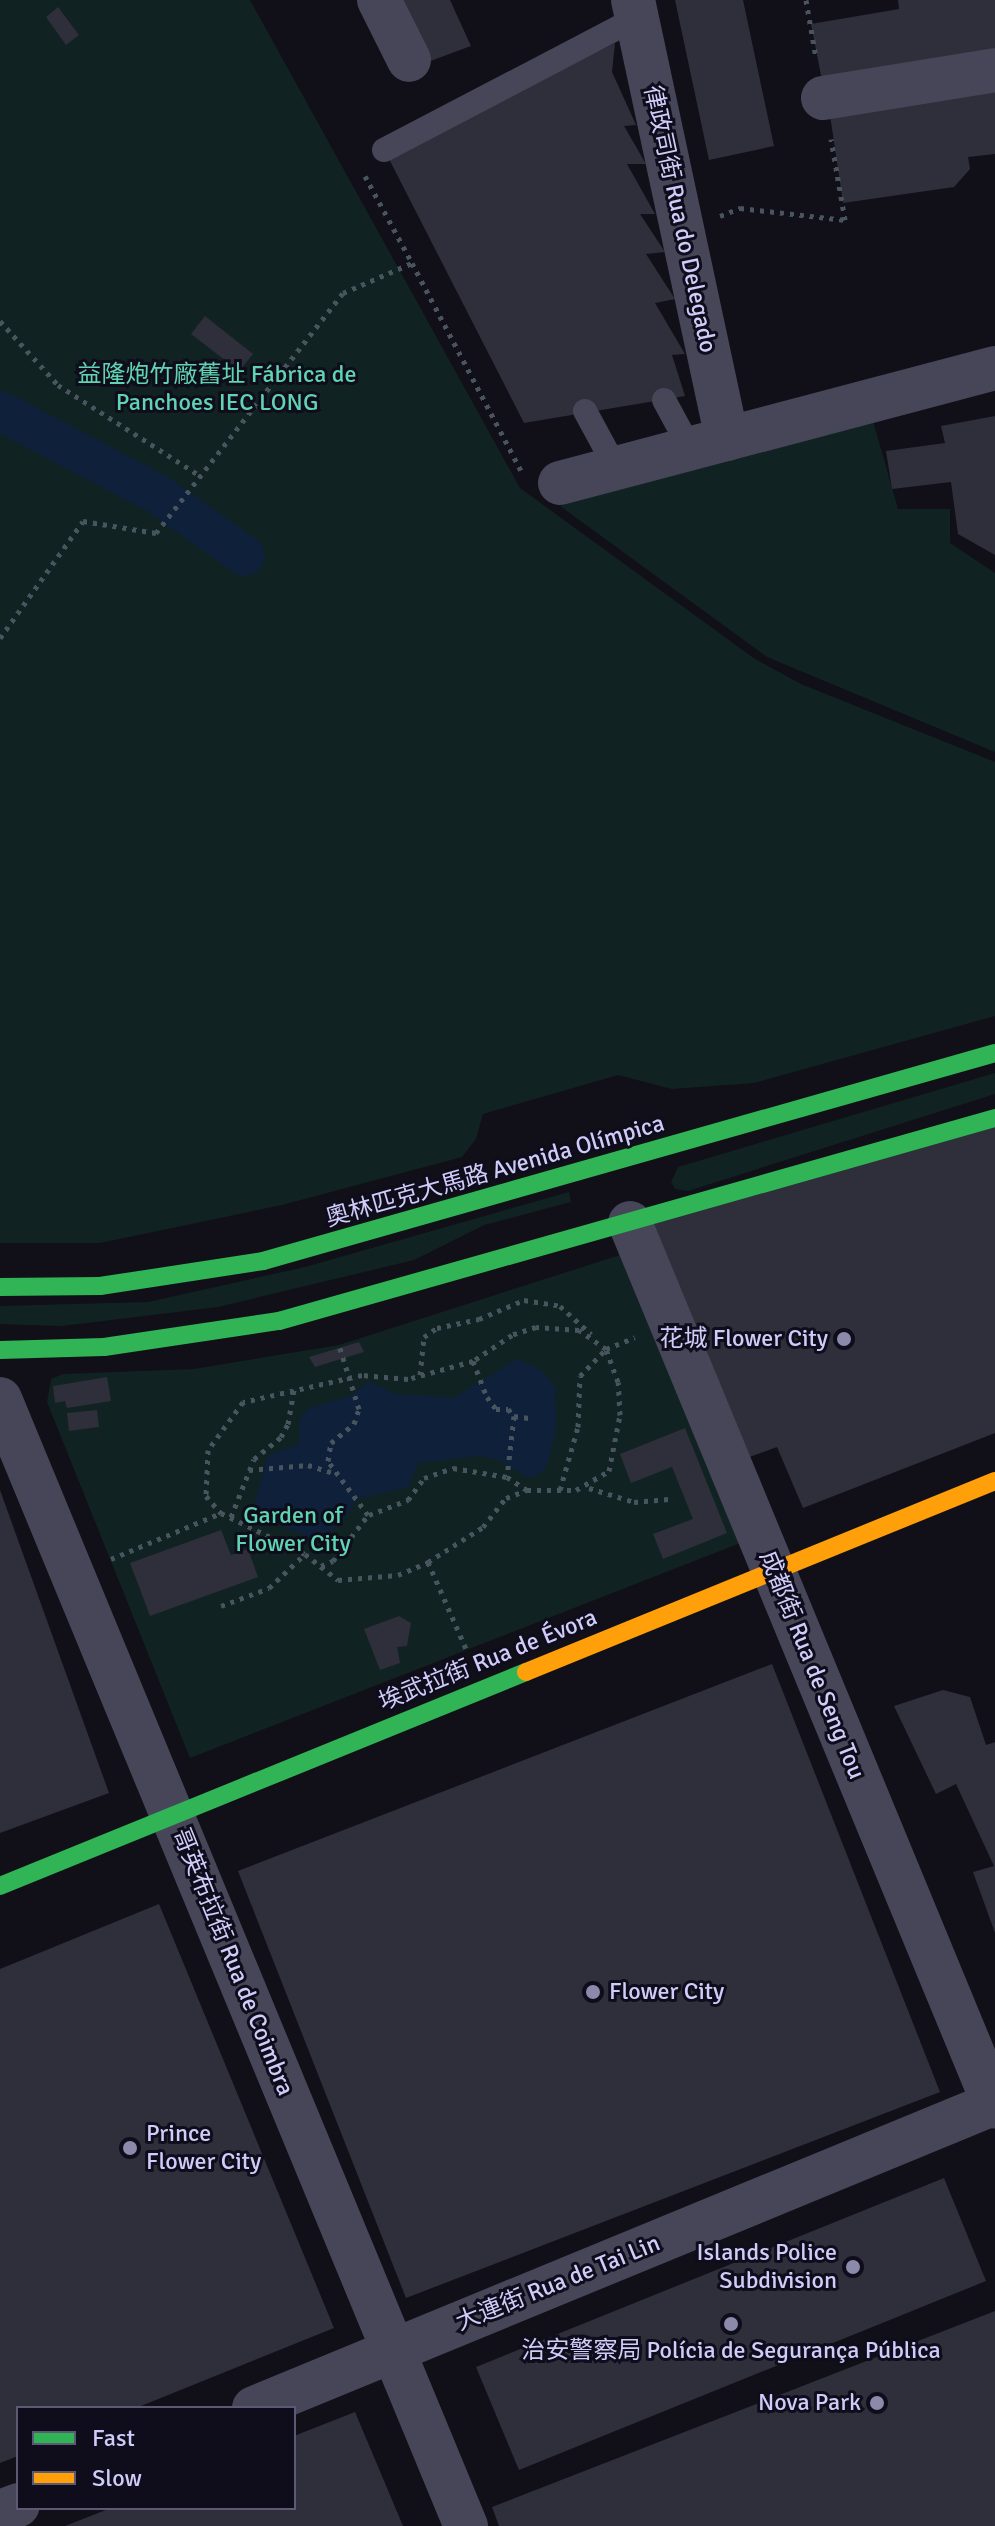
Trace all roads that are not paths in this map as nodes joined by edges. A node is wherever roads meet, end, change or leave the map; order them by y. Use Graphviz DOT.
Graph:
graph roads {
  1 [pos="379,0"];
  2 [pos="635,9"];
  3 [pos="409,60"];
  4 [pos="995,70"];
  5 [pos="823,98"];
  6 [pos="384,150"];
  7 [pos="995,368"];
  8 [pos="664,400"];
  9 [pos="585,411"];
  10 [pos="708,444"];
  11 [pos="616,468"];
  12 [pos="560,483"];
  13 [pos="995,1053"];
  14 [pos="995,1118"];
  15 [pos="651,1151"];
  16 [pos="566,1176"];
  17 [pos="648,1201"];
  18 [pos="584,1236"];
  19 [pos="0,1287"];
  20 [pos="0,1350"];
  21 [pos="0,1399"];
  22 [pos="995,1481"];
  23 [pos="774,1571"];
  24 [pos="173,1815"];
  25 [pos="0,1886"];
  26 [pos="995,2104"];
  27 [pos="394,2351"];
  28 [pos="259,2406"];
  29 [pos="466,2526"];
  1 -- 3 [label="street"];
  2 -- 6 [label="lane"];
  2 -- 10 [label="street, 律政司街 Rua do Delegado"];
  4 -- 5 [label="street"];
  7 -- 10 [label="street"];
  8 -- 10 [label="lane"];
  9 -- 11 [label="lane"];
  10 -- 11 [label="street"];
  11 -- 12 [label="street"];
  13 -- 15 [label="main road, 奧林匹克大馬路 Avenida Olímpica"];
  14 -- 17 [label="main road"];
  15 -- 16 [label="main road, 奧林匹克大馬路 Avenida Olímpica"];
  15 -- 17 [label="main road"];
  16 -- 18 [label="main road"];
  16 -- 19 [label="main road, 奧林匹克大馬路 Avenida Olímpica"];
  17 -- 18 [label="main road"];
  17 -- 23 [label="street, 成都街 Rua de Seng Tou"];
  18 -- 20 [label="main road"];
  21 -- 24 [label="street, 哥英布拉街 Rua de Coimbra"];
  22 -- 23 [label="main road, 埃武拉街 Rua de Évora"];
  23 -- 24 [label="main road, 埃武拉街 Rua de Évora"];
  23 -- 26 [label="street, 成都街 Rua de Seng Tou"];
  24 -- 25 [label="main road, 埃武拉街 Rua de Évora"];
  24 -- 27 [label="street, 哥英布拉街 Rua de Coimbra"];
  26 -- 27 [label="street, 大連街 Rua de Tai Lin"];
  27 -- 28 [label="street, 大連街 Rua de Tai Lin"];
  27 -- 29 [label="street, 哥英布拉街 Rua de Coimbra"];
}
